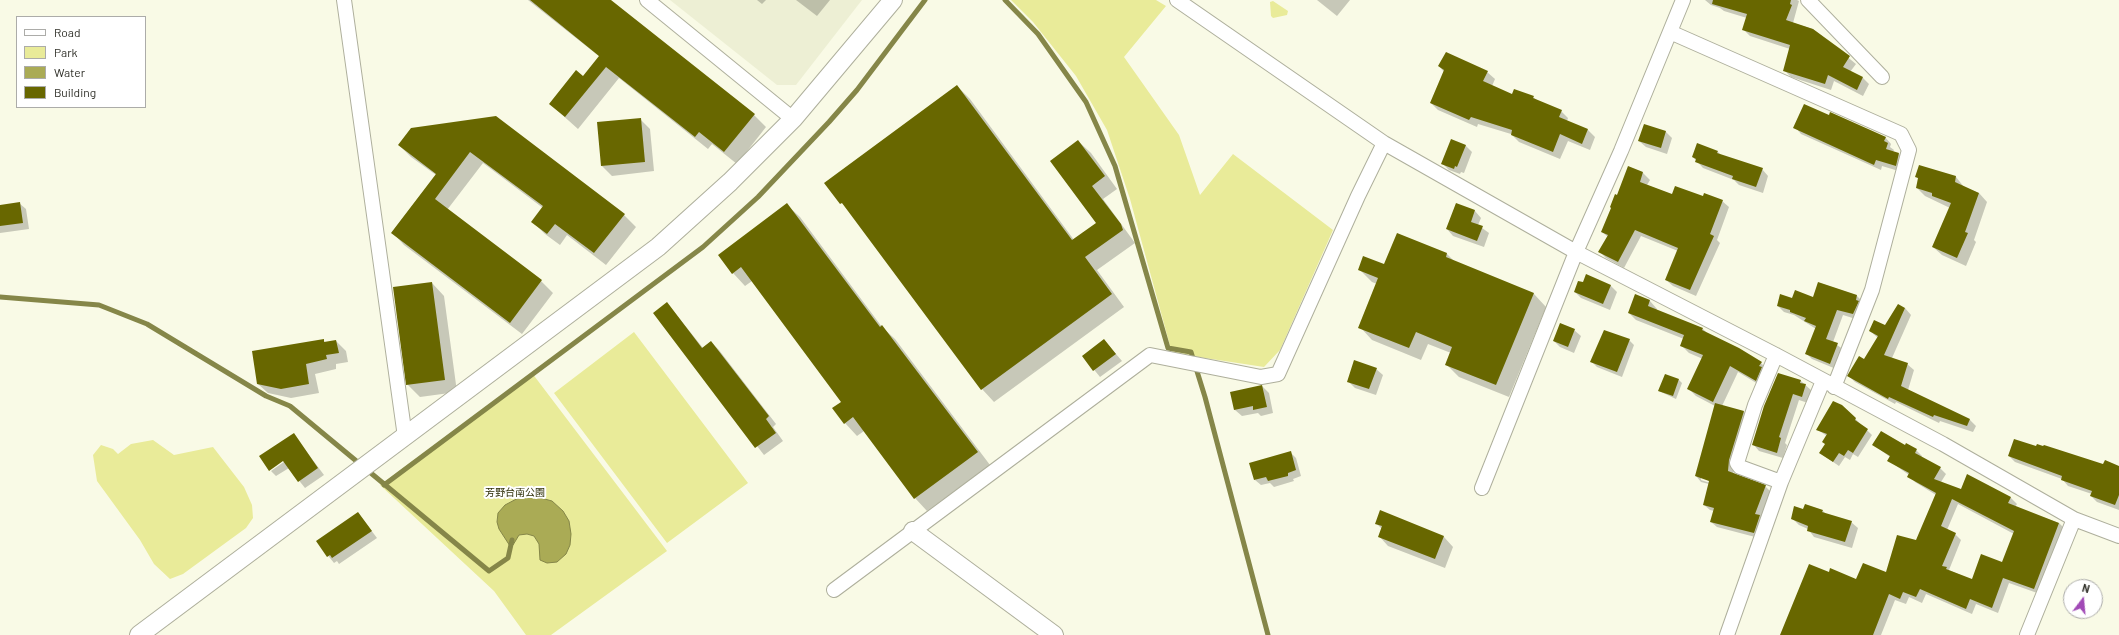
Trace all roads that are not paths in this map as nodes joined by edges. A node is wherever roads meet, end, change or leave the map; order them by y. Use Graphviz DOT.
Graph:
graph roads {
  1 [pos="344,0"];
  2 [pos="647,0"];
  3 [pos="893,0"];
  4 [pos="1177,0"];
  5 [pos="1683,0"];
  6 [pos="1808,0"];
  7 [pos="1670,32"];
  8 [pos="1882,77"];
  9 [pos="793,119"];
  10 [pos="1384,143"];
  11 [pos="1576,252"];
  12 [pos="1776,355"];
  13 [pos="1828,384"];
  14 [pos="405,438"];
  15 [pos="1781,482"];
  16 [pos="1482,488"];
  17 [pos="2074,519"];
  18 [pos="913,531"];
  19 [pos="2119,536"];
  20 [pos="834,590"];
  21 [pos="139,635"];
  22 [pos="1054,635"];
  23 [pos="1727,635"];
  24 [pos="2027,635"];
  1 -- 14 [label="street"];
  2 -- 9 [label="street"];
  3 -- 9 [label="street"];
  4 -- 10 [label="street"];
  5 -- 7 [label="street"];
  6 -- 8 [label="street"];
  7 -- 11 [label="street"];
  7 -- 13 [label="street"];
  9 -- 14 [label="street"];
  10 -- 11 [label="street"];
  10 -- 18 [label="street"];
  11 -- 12 [label="street"];
  11 -- 16 [label="street"];
  12 -- 13 [label="street"];
  12 -- 15 [label="street"];
  13 -- 15 [label="street"];
  13 -- 17 [label="street"];
  14 -- 21 [label="street"];
  15 -- 23 [label="street"];
  17 -- 19 [label="street"];
  17 -- 24 [label="street"];
  18 -- 20 [label="street"];
  18 -- 22 [label="street"];
}
